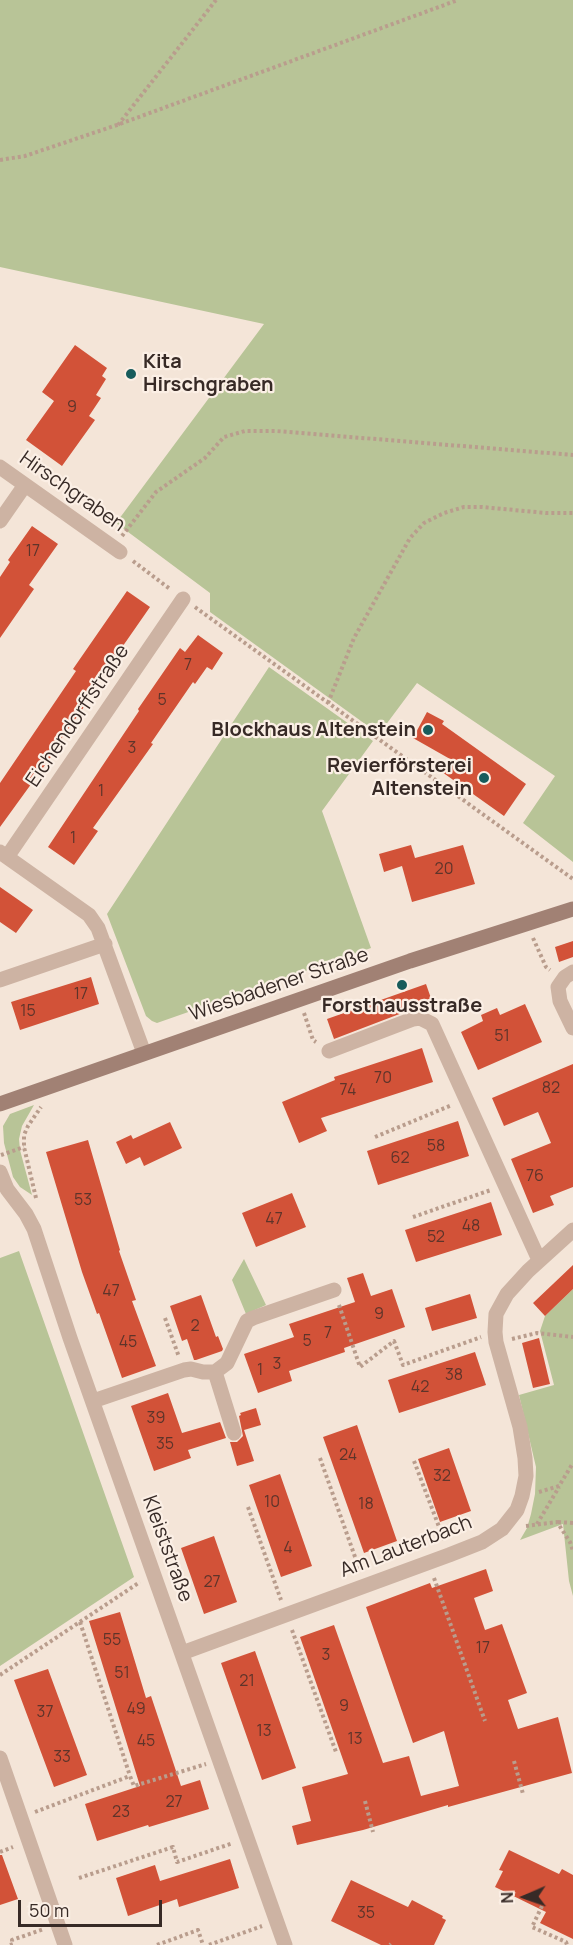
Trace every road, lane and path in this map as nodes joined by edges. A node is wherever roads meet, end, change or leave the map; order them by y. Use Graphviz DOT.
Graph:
graph roads {
  1 [pos="216,0"];
  2 [pos="458,0"];
  3 [pos="117,125"];
  4 [pos="0,160"];
  5 [pos="573,455"];
  6 [pos="0,467"];
  7 [pos="25,485"];
  8 [pos="573,513"];
  9 [pos="0,521"];
  10 [pos="117,549"];
  11 [pos="183,599"];
  12 [pos="328,703"];
  13 [pos="4,854"];
  14 [pos="573,879"];
  15 [pos="573,909"];
  16 [pos="533,938"];
  17 [pos="105,944"];
  18 [pos="546,967"];
  19 [pos="573,972"];
  20 [pos="0,980"];
  21 [pos="306,1018"];
  22 [pos="573,1028"];
  23 [pos="313,1040"];
  24 [pos="329,1051"];
  25 [pos="144,1053"];
  26 [pos="466,1100"];
  27 [pos="0,1104"];
  28 [pos="42,1104"];
  29 [pos="375,1137"];
  30 [pos="24,1147"];
  31 [pos="0,1155"];
  32 [pos="0,1172"];
  33 [pos="505,1185"];
  34 [pos="36,1200"];
  35 [pos="413,1217"];
  36 [pos="573,1230"];
  37 [pos="539,1260"];
  38 [pos="334,1290"];
  39 [pos="165,1318"];
  40 [pos="496,1337"];
  41 [pos="573,1337"];
  42 [pos="184,1370"];
  43 [pos="215,1372"];
  44 [pos="93,1401"];
  45 [pos="234,1433"];
  46 [pos="320,1458"];
  47 [pos="414,1461"];
  48 [pos="573,1463"];
  49 [pos="559,1486"];
  50 [pos="522,1496"];
  51 [pos="557,1522"];
  52 [pos="573,1523"];
  53 [pos="537,1525"];
  54 [pos="502,1529"];
  55 [pos="573,1551"];
  56 [pos="449,1555"];
  57 [pos="429,1562"];
  58 [pos="154,1573"];
  59 [pos="365,1586"];
  60 [pos="80,1622"];
  61 [pos="182,1653"];
  62 [pos="0,1675"];
  63 [pos="485,1721"];
  64 [pos="0,1758"];
  65 [pos="220,1760"];
  66 [pos="514,1761"];
  67 [pos="130,1776"];
  68 [pos="523,1794"];
  69 [pos="365,1801"];
  70 [pos="20,1817"];
  71 [pos="373,1832"];
  72 [pos="248,1839"];
  73 [pos="80,1878"];
  74 [pos="542,1906"];
  75 [pos="277,1921"];
  76 [pos="57,1924"];
  77 [pos="10,1945"];
  78 [pos="65,1945"];
  79 [pos="157,1945"];
  80 [pos="203,1945"];
  81 [pos="209,1945"];
  82 [pos="285,1945"];
  83 [pos="567,1945"];
  1 -- 3 [label="path"];
  2 -- 3 [label="path"];
  3 -- 4 [label="path"];
  5 -- 10 [label="path"];
  6 -- 7 [label="street, Hirschgraben"];
  7 -- 9 [label="street"];
  7 -- 10 [label="street, Hirschgraben"];
  8 -- 12 [label="path"];
  10 -- 11 [label="path"];
  11 -- 12 [label="path"];
  11 -- 13 [label="street, Eichendorffstraße"];
  12 -- 14 [label="path"];
  13 -- 17 [label="street"];
  15 -- 25 [label="main road, Wiesbadener Straße"];
  16 -- 18 [label="path"];
  17 -- 20 [label="street"];
  17 -- 25 [label="street"];
  19 -- 22 [label="street"];
  21 -- 23 [label="path"];
  24 -- 26 [label="street"];
  25 -- 27 [label="main road, Wiesbadener Straße"];
  26 -- 29 [label="path"];
  26 -- 33 [label="street"];
  28 -- 30 [label="path"];
  30 -- 31 [label="path"];
  30 -- 34 [label="path"];
  32 -- 44 [label="street, Kleiststraße"];
  33 -- 35 [label="path"];
  33 -- 37 [label="street"];
  36 -- 37 [label="street, Am Lauterbach"];
  37 -- 40 [label="street, Am Lauterbach"];
  38 -- 40 [label="path"];
  38 -- 43 [label="street"];
  39 -- 42 [label="path"];
  40 -- 41 [label="path"];
  40 -- 50 [label="street, Am Lauterbach"];
  42 -- 43 [label="street"];
  42 -- 44 [label="street"];
  43 -- 45 [label="street"];
  44 -- 58 [label="street, Kleiststraße"];
  46 -- 59 [label="path"];
  47 -- 56 [label="path"];
  48 -- 49 [label="path"];
  49 -- 50 [label="path"];
  49 -- 53 [label="path"];
  50 -- 54 [label="street, Am Lauterbach"];
  51 -- 52 [label="path"];
  51 -- 53 [label="path"];
  51 -- 55 [label="path"];
  53 -- 54 [label="path"];
  54 -- 56 [label="street, Am Lauterbach"];
  56 -- 57 [label="street, Am Lauterbach"];
  57 -- 59 [label="street, Am Lauterbach"];
  57 -- 63 [label="path"];
  58 -- 60 [label="path"];
  58 -- 61 [label="street, Kleiststraße"];
  59 -- 61 [label="street, Am Lauterbach"];
  60 -- 62 [label="path"];
  60 -- 67 [label="path"];
  61 -- 65 [label="street, Kleiststraße"];
  64 -- 70 [label="street"];
  65 -- 67 [label="path"];
  65 -- 72 [label="street, Kleiststraße"];
  66 -- 68 [label="path"];
  67 -- 70 [label="path"];
  69 -- 71 [label="path"];
  70 -- 76 [label="street"];
  72 -- 73 [label="path"];
  72 -- 75 [label="street, Kleiststraße"];
  74 -- 83 [label="path"];
  75 -- 81 [label="path"];
  75 -- 82 [label="street, Kleiststraße"];
  76 -- 77 [label="path"];
  76 -- 78 [label="street"];
  79 -- 80 [label="path"];
}
